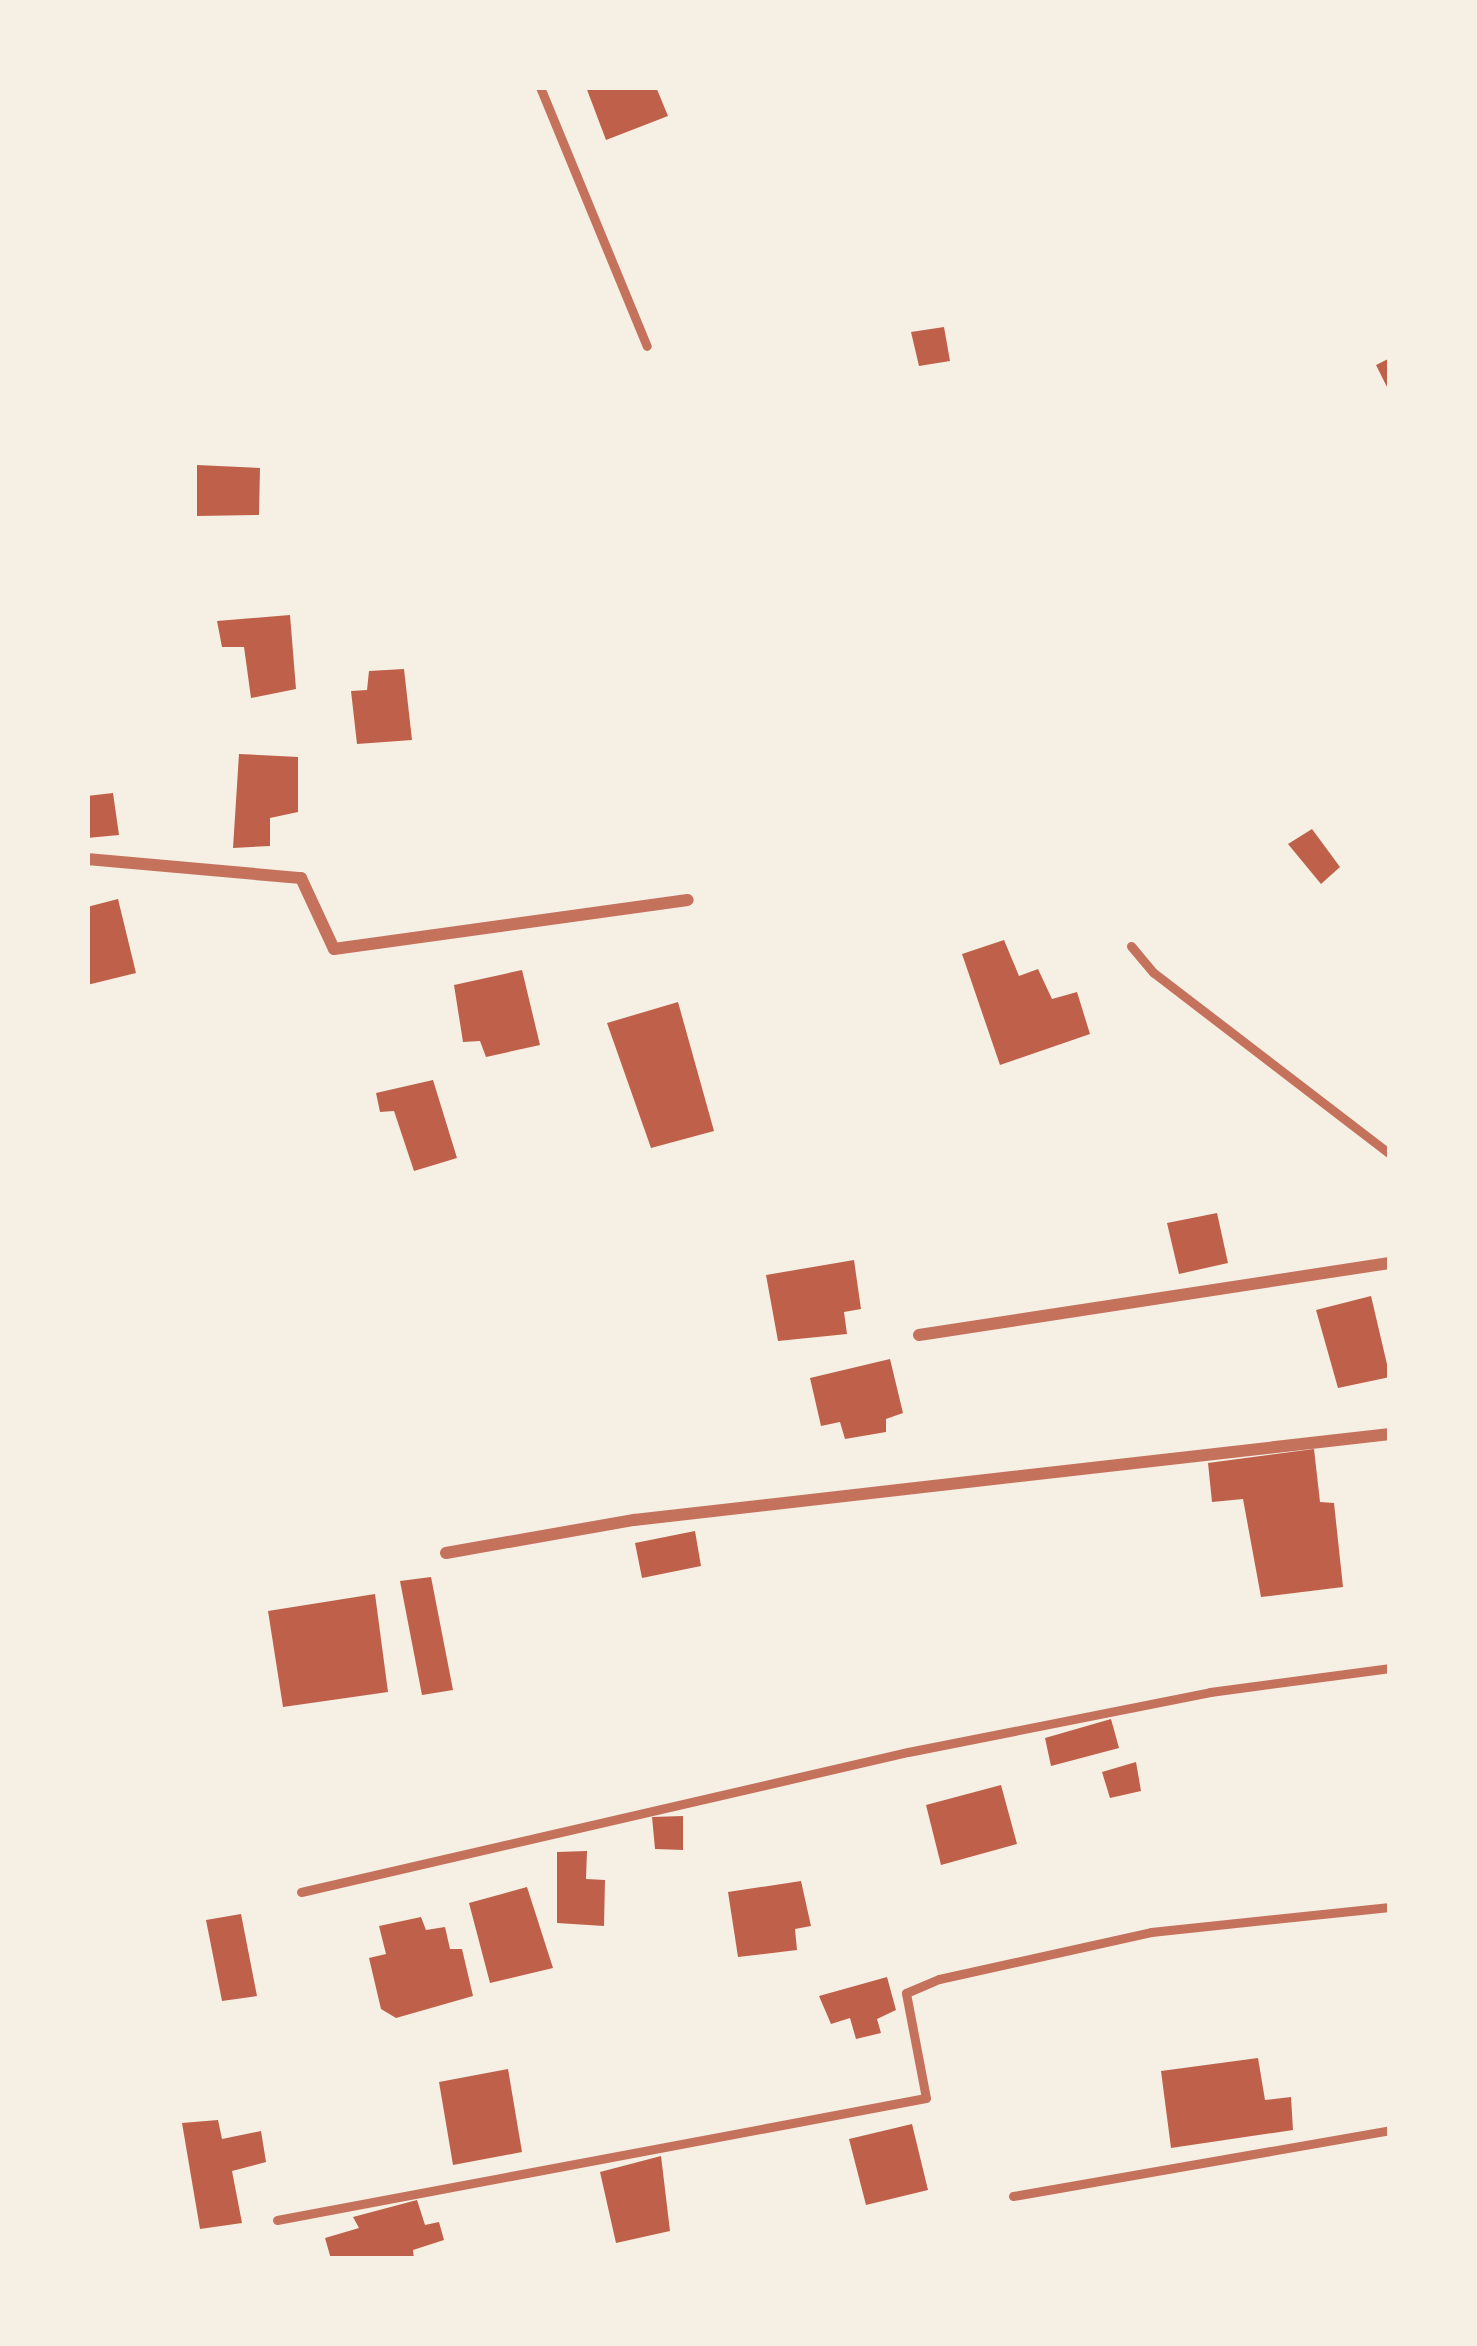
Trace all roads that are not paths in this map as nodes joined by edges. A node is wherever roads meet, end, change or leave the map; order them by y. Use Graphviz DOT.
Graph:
graph roads {
  1 [pos="540,87"];
  2 [pos="647,346"];
  3 [pos="87,859"];
  4 [pos="688,900"];
  5 [pos="1131,946"];
  6 [pos="1390,1154"];
  7 [pos="1390,1264"];
  8 [pos="919,1335"];
  9 [pos="1390,1434"];
  10 [pos="446,1552"];
  11 [pos="1390,1668"];
  12 [pos="301,1892"];
  13 [pos="1390,1907"];
  14 [pos="1390,2130"];
  15 [pos="1013,2196"];
  16 [pos="277,2220"];
  1 -- 2 [label="lane"];
  3 -- 4 [label="street"];
  5 -- 6 [label="lane"];
  7 -- 8 [label="street"];
  9 -- 10 [label="street"];
  11 -- 12 [label="lane"];
  13 -- 16 [label="lane"];
  14 -- 15 [label="lane"];
}
